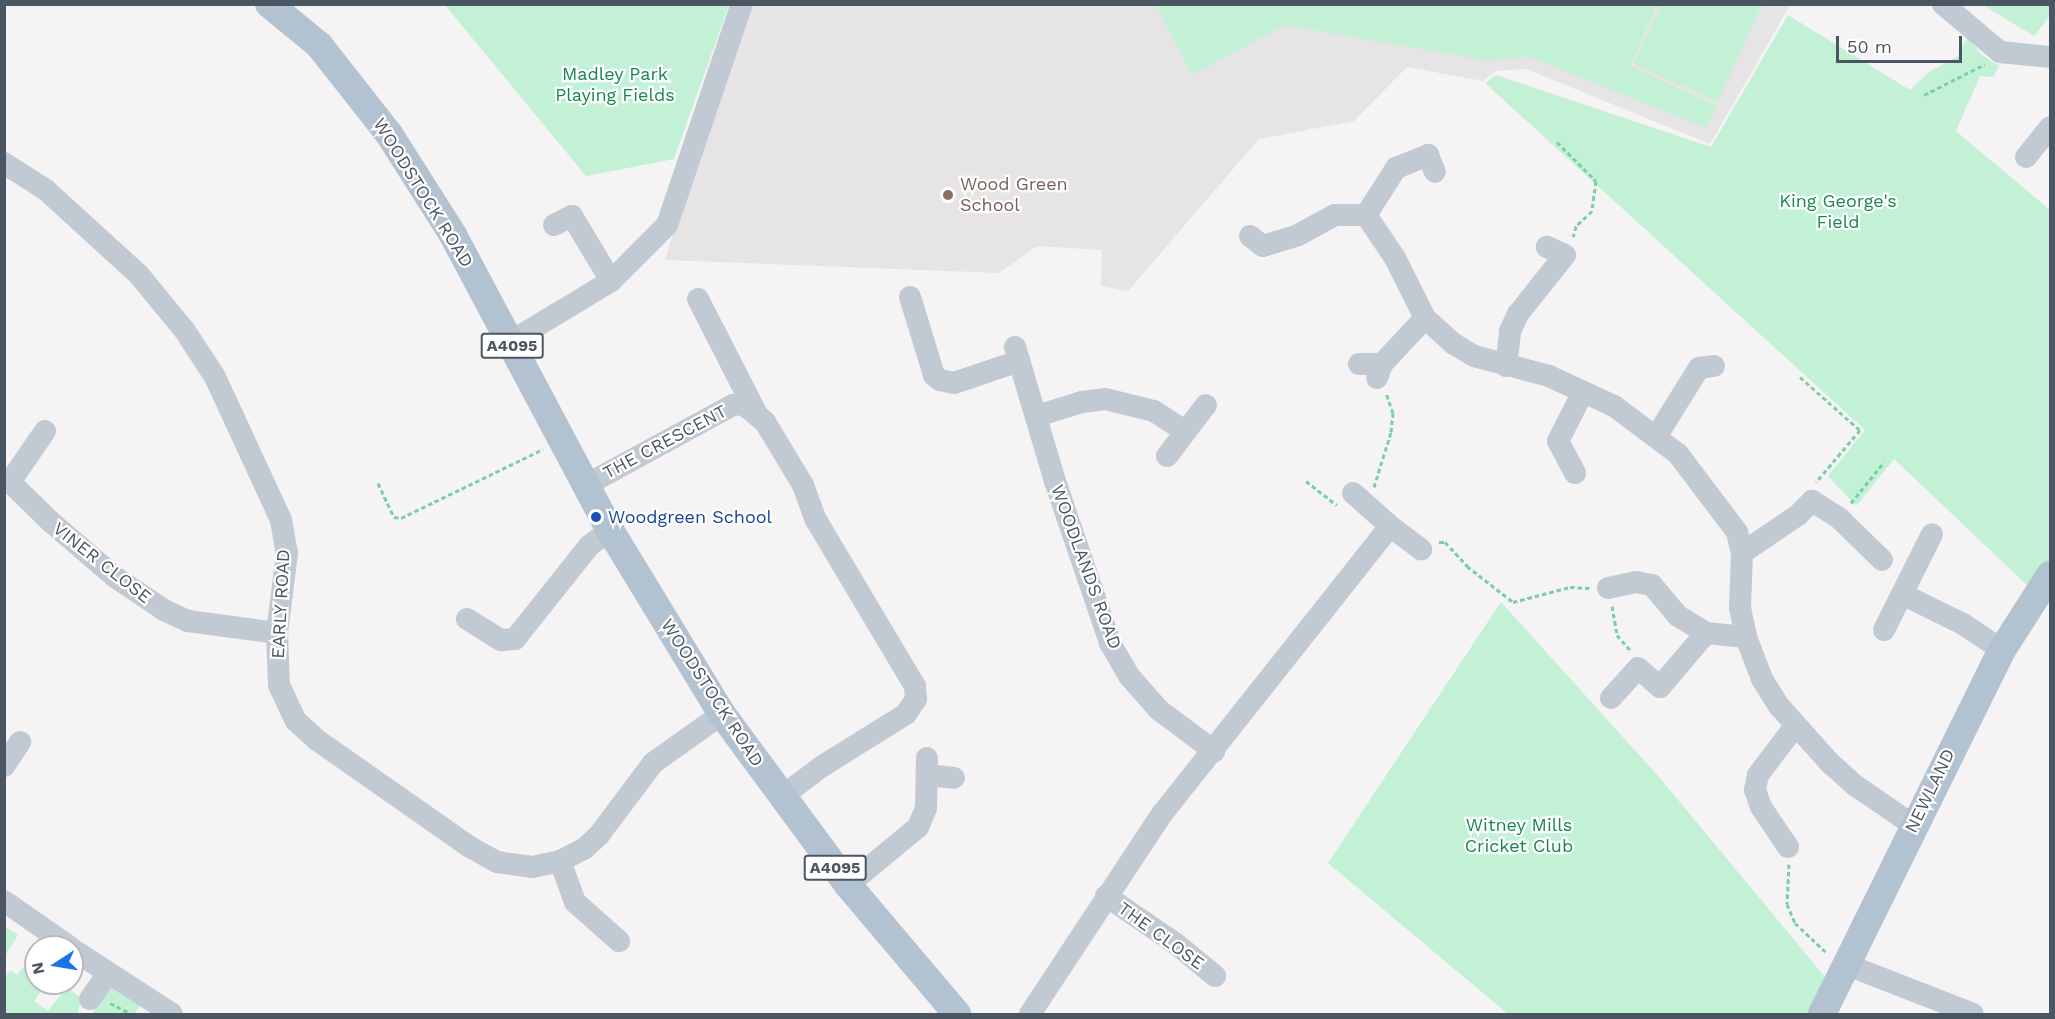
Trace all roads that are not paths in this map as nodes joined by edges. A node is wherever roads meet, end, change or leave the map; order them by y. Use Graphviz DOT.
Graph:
graph roads {
  1 [pos="268,4"];
  2 [pos="742,4"];
  3 [pos="1943,4"];
  4 [pos="2050,57"];
  5 [pos="2050,127"];
  6 [pos="1433,154"];
  7 [pos="2026,157"];
  8 [pos="4,163"];
  9 [pos="1366,214"];
  10 [pos="554,225"];
  11 [pos="1258,248"];
  12 [pos="1556,251"];
  13 [pos="611,281"];
  14 [pos="910,297"];
  15 [pos="698,299"];
  16 [pos="1425,318"];
  17 [pos="510,342"];
  18 [pos="1700,363"];
  19 [pos="1506,366"];
  20 [pos="1373,369"];
  21 [pos="1582,392"];
  22 [pos="1206,405"];
  23 [pos="758,416"];
  24 [pos="1037,416"];
  25 [pos="45,431"];
  26 [pos="1185,431"];
  27 [pos="1656,437"];
  28 [pos="1167,456"];
  29 [pos="1575,473"];
  30 [pos="8,484"];
  31 [pos="586,485"];
  32 [pos="1358,499"];
  33 [pos="1390,526"];
  34 [pos="610,531"];
  35 [pos="1932,534"];
  36 [pos="1422,549"];
  37 [pos="1742,553"];
  38 [pos="1882,560"];
  39 [pos="2050,575"];
  40 [pos="1608,588"];
  41 [pos="1904,595"];
  42 [pos="467,619"];
  43 [pos="1884,630"];
  44 [pos="277,633"];
  45 [pos="1706,633"];
  46 [pos="1746,637"];
  47 [pos="2002,650"];
  48 [pos="1611,698"];
  49 [pos="722,714"];
  50 [pos="1795,726"];
  51 [pos="20,742"];
  52 [pos="1214,751"];
  53 [pos="4,766"];
  54 [pos="954,778"];
  55 [pos="780,798"];
  56 [pos="1913,825"];
  57 [pos="1788,847"];
  58 [pos="560,861"];
  59 [pos="848,885"];
  60 [pos="1106,896"];
  61 [pos="4,901"];
  62 [pos="52,935"];
  63 [pos="619,941"];
  64 [pos="84,957"];
  65 [pos="1845,964"];
  66 [pos="108,973"];
  67 [pos="1215,976"];
  68 [pos="90,999"];
  69 [pos="142,1006"];
  70 [pos="1963,1013"];
  71 [pos="172,1014"];
  72 [pos="957,1014"];
  73 [pos="1030,1014"];
  74 [pos="1822,1014"];
  1 -- 17 [label="main road, WOODSTOCK ROAD / A4095"];
  2 -- 13 [label="street"];
  3 -- 4 [label="street"];
  5 -- 7 [label="street"];
  6 -- 9 [label="street"];
  8 -- 44 [label="street, EARLY ROAD"];
  9 -- 11 [label="street"];
  9 -- 16 [label="street"];
  10 -- 13 [label="street"];
  12 -- 19 [label="street"];
  13 -- 17 [label="street"];
  14 -- 24 [label="street, WOODLANDS ROAD"];
  15 -- 23 [label="street"];
  16 -- 19 [label="street"];
  16 -- 20 [label="street"];
  17 -- 31 [label="main road, WOODSTOCK ROAD / A4095"];
  18 -- 27 [label="street"];
  19 -- 21 [label="street"];
  21 -- 27 [label="street"];
  21 -- 29 [label="street"];
  22 -- 26 [label="street"];
  23 -- 31 [label="street, THE CRESCENT"];
  23 -- 55 [label="street"];
  24 -- 26 [label="street"];
  24 -- 52 [label="street, WOODLANDS ROAD"];
  25 -- 30 [label="street, VINER CLOSE"];
  26 -- 28 [label="street"];
  27 -- 37 [label="street"];
  30 -- 44 [label="street, VINER CLOSE"];
  31 -- 34 [label="main road, WOODSTOCK ROAD / A4095"];
  32 -- 33 [label="street"];
  33 -- 36 [label="street"];
  33 -- 52 [label="street"];
  34 -- 42 [label="street"];
  34 -- 49 [label="main road, WOODSTOCK ROAD / A4095"];
  35 -- 41 [label="street"];
  37 -- 38 [label="street"];
  37 -- 46 [label="street"];
  39 -- 47 [label="main road, NEWLAND"];
  40 -- 45 [label="street"];
  41 -- 43 [label="street"];
  41 -- 47 [label="street"];
  44 -- 58 [label="street, EARLY ROAD"];
  45 -- 46 [label="street"];
  45 -- 48 [label="street"];
  46 -- 50 [label="street"];
  47 -- 56 [label="main road, NEWLAND"];
  49 -- 55 [label="main road, WOODSTOCK ROAD / A4095"];
  49 -- 58 [label="street, EARLY ROAD"];
  50 -- 56 [label="street"];
  50 -- 57 [label="street"];
  51 -- 53 [label="street"];
  52 -- 60 [label="street"];
  54 -- 59 [label="street"];
  55 -- 59 [label="main road, WOODSTOCK ROAD / A4095"];
  56 -- 65 [label="main road, NEWLAND"];
  58 -- 63 [label="street"];
  59 -- 72 [label="main road, WOODSTOCK ROAD / A4095"];
  60 -- 67 [label="street, THE CLOSE"];
  60 -- 73 [label="street"];
  61 -- 62 [label="street"];
  64 -- 66 [label="street"];
  65 -- 70 [label="street"];
  65 -- 74 [label="main road, NEWLAND"];
  66 -- 68 [label="street"];
  66 -- 69 [label="street"];
  69 -- 71 [label="street"];
}
